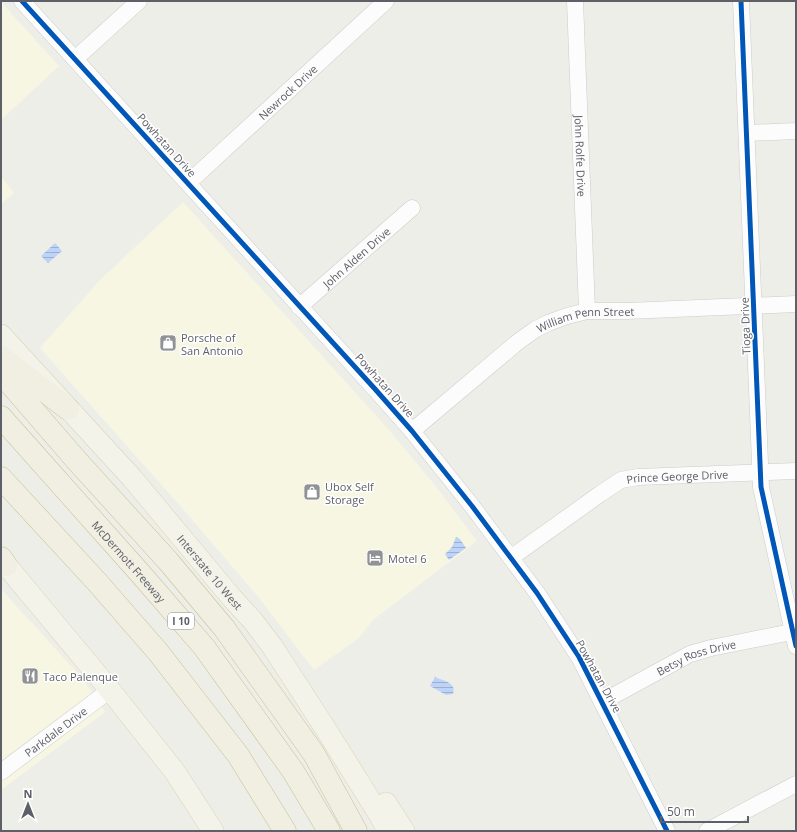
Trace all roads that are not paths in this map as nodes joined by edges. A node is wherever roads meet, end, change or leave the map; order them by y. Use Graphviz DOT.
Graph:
graph roads {
  1 [pos="22,1"];
  2 [pos="139,1"];
  3 [pos="386,1"];
  4 [pos="575,1"];
  5 [pos="742,1"];
  6 [pos="75,59"];
  7 [pos="796,131"];
  8 [pos="747,133"];
  9 [pos="188,183"];
  10 [pos="412,208"];
  11 [pos="796,304"];
  12 [pos="754,306"];
  13 [pos="299,307"];
  14 [pos="587,311"];
  15 [pos="1,335"];
  16 [pos="1,357"];
  17 [pos="1,373"];
  18 [pos="68,409"];
  19 [pos="1,417"];
  20 [pos="412,431"];
  21 [pos="796,471"];
  22 [pos="760,472"];
  23 [pos="1,478"];
  24 [pos="512,557"];
  25 [pos="3,561"];
  26 [pos="795,636"];
  27 [pos="272,646"];
  28 [pos="110,690"];
  29 [pos="602,702"];
  30 [pos="1,772"];
  31 [pos="796,784"];
  32 [pos="213,831"];
  33 [pos="285,831"];
  34 [pos="329,831"];
  35 [pos="356,831"];
  36 [pos="388,831"];
  37 [pos="404,831"];
  38 [pos="667,831"];
  39 [pos="707,831"];
  1 -- 6 [label="street, Powhatan Drive"];
  2 -- 6 [label="street"];
  3 -- 9 [label="street, Newrock Drive"];
  4 -- 14 [label="street, John Rolfe Drive"];
  5 -- 8 [label="street, Tioga Drive"];
  6 -- 9 [label="street, Powhatan Drive"];
  7 -- 8 [label="street"];
  8 -- 12 [label="street, Tioga Drive"];
  9 -- 13 [label="street, Powhatan Drive"];
  10 -- 13 [label="street, John Alden Drive"];
  11 -- 12 [label="street, William Penn Street"];
  12 -- 14 [label="street, William Penn Street"];
  12 -- 22 [label="street, Tioga Drive"];
  13 -- 20 [label="street, Powhatan Drive"];
  14 -- 20 [label="street, William Penn Street"];
  15 -- 18 [label="main road, Interstate 10 West"];
  16 -- 18 [label="highway"];
  17 -- 35 [label="highway"];
  18 -- 27 [label="main road, Interstate 10 West"];
  19 -- 34 [label="highway, McDermott Freeway / I 10"];
  20 -- 24 [label="street, Powhatan Drive"];
  21 -- 22 [label="street, Prince George Drive"];
  22 -- 24 [label="street, Prince George Drive"];
  22 -- 26 [label="street, Tioga Drive"];
  23 -- 33 [label="highway"];
  24 -- 29 [label="street, Powhatan Drive"];
  25 -- 28 [label="main road"];
  26 -- 29 [label="street, Betsy Ross Drive"];
  27 -- 36 [label="main road, Interstate 10 West"];
  27 -- 37 [label="main road"];
  28 -- 30 [label="street, Parkdale Drive"];
  28 -- 32 [label="main road"];
  29 -- 38 [label="street, Powhatan Drive"];
  31 -- 39 [label="street"];
}
